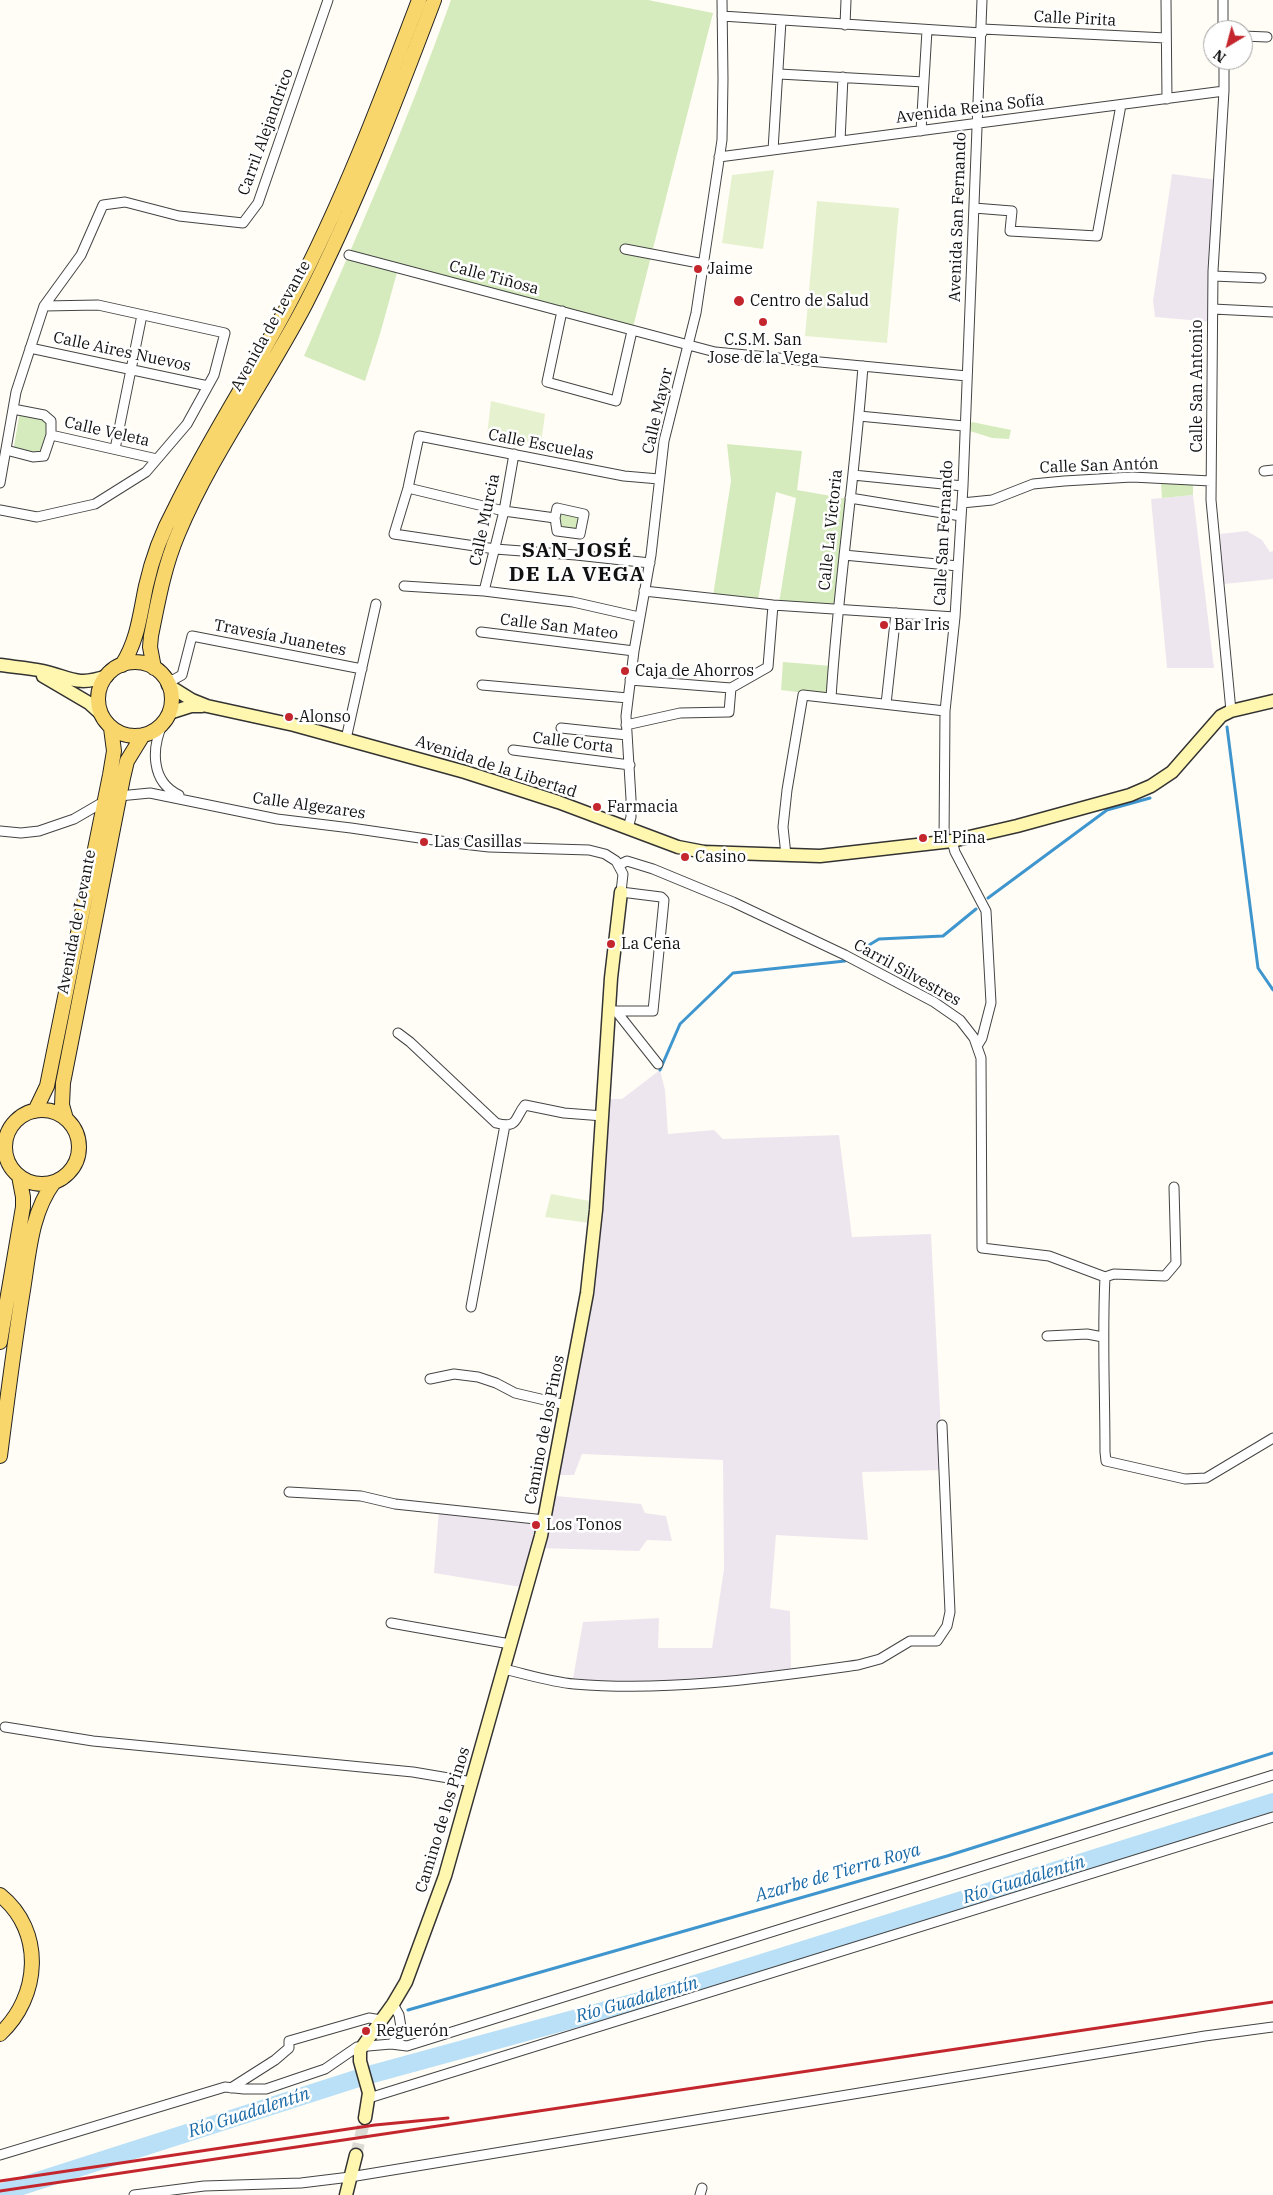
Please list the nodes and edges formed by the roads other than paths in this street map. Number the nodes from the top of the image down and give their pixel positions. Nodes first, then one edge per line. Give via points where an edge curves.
1 (328, 0) edge
2 (419, 0) edge
3 (434, 0) edge
4 (722, 0) edge
5 (846, 0) edge
6 (982, 0) edge
7 (1166, 0) edge
8 (1223, 0) edge
9 (722, 16) junction
10 (1223, 20) edge
11 (781, 21) junction
12 (845, 25) junction
13 (927, 30) junction
14 (982, 31) junction
15 (1253, 36) edge
16 (1267, 37) dead end
17 (1166, 38) junction
18 (1224, 70) edge
19 (779, 74) junction
20 (843, 77) junction
21 (924, 82) junction
22 (1224, 91) junction
23 (1167, 99) junction
24 (1121, 105) junction
25 (976, 124) junction
26 (921, 131) junction
27 (840, 141) junction
28 (774, 150) junction
29 (719, 157) junction
30 (974, 208) junction
31 (625, 249) dead end
32 (349, 255) dead end
33 (704, 264) junction
34 (1213, 276) junction
35 (1261, 278) dead end
36 (44, 306) junction
37 (1213, 309) junction
38 (562, 311) junction
39 (1273, 312) edge
40 (142, 315) junction
41 (632, 331) junction
42 (689, 345) junction
43 (30, 348) junction
44 (863, 366) junction
45 (132, 369) junction
46 (967, 376) junction
47 (208, 386) junction
48 (13, 409) junction
49 (859, 416) junction
50 (964, 426) junction
51 (51, 435) junction
52 (115, 449) junction
53 (6, 450) junction
54 (514, 454) junction
55 (157, 459) junction
56 (852, 475) junction
57 (659, 479) junction
58 (1211, 481) junction
59 (0, 483) edge
60 (963, 486) junction
61 (408, 488) junction
62 (850, 498) junction
63 (962, 504) junction
64 (0, 510) edge
65 (504, 511) junction
66 (961, 516) junction
67 (555, 518) dead end
68 (495, 549) junction
69 (844, 555) junction
70 (650, 563) junction
71 (958, 566) junction
72 (404, 586) dead end
73 (484, 591) junction
74 (644, 591) junction
75 (376, 604) dead end
76 (774, 605) junction
77 (838, 610) junction
78 (896, 613) junction
79 (639, 617) junction
80 (955, 617) junction
81 (481, 632) dead end
82 (634, 652) junction
83 (0, 665) edge
84 (122, 665) junction
85 (27, 669) junction
86 (362, 669) junction
87 (106, 676) junction
88 (162, 677) junction
89 (630, 680) junction
90 (482, 685) dead end
91 (731, 688) junction
92 (628, 698) junction
93 (831, 698) junction
94 (1273, 700) edge
95 (886, 704) junction
96 (207, 706) junction
97 (945, 711) junction
98 (1231, 711) junction
99 (100, 713) junction
100 (166, 718) junction
101 (111, 728) junction
102 (561, 728) dead end
103 (626, 730) junction
104 (143, 735) junction
105 (346, 739) junction
106 (513, 750) dead end
107 (630, 764) junction
108 (120, 796) junction
109 (189, 800) junction
110 (105, 801) junction
111 (628, 828) junction
112 (0, 831) edge
113 (948, 842) junction
114 (786, 856) junction
115 (619, 865) junction
116 (621, 892) junction
117 (613, 1010) junction
118 (398, 1033) dead end
119 (977, 1046) junction
120 (658, 1064) dead end
121 (35, 1111) junction
122 (603, 1116) junction
123 (66, 1119) junction
124 (504, 1125) junction
125 (19, 1176) junction
126 (54, 1182) junction
127 (1174, 1187) dead end
128 (1105, 1277) junction
129 (471, 1307) dead end
130 (1047, 1336) dead end
131 (1103, 1337) junction
132 (0, 1342) edge
133 (430, 1379) dead end
134 (566, 1405) junction
135 (942, 1425) dead end
136 (1273, 1438) edge
137 (0, 1456) edge
138 (289, 1492) dead end
139 (544, 1520) junction
140 (391, 1623) dead end
141 (510, 1644) junction
142 (503, 1669) junction
143 (5, 1727) dead end
144 (1273, 1775) edge
145 (472, 1782) junction
146 (1273, 1818) edge
147 (0, 1895) edge
148 (393, 2004) junction
149 (381, 2020) junction
150 (1273, 2027) edge
151 (0, 2034) edge
152 (391, 2044) junction
153 (361, 2047) junction
154 (231, 2088) junction
155 (369, 2094) junction
156 (365, 2118) tunnel mouth
157 (0, 2155) edge
158 (356, 2155) tunnel mouth
159 (350, 2177) junction
160 (134, 2195) edge
161 (346, 2195) edge

1 - 36 street, Carril Alejandrico via 258,203 243,223 179,216 125,202 103,205 81,255
2 - 84 main road, Avenida de Levante via 319,245 168,522 148,578 136,637
3 - 88 main road, Avenida de Levante via 379,142 332,250 178,534 166,565 151,636 150,647
4 - 9 street, Calle Mayor
5 - 12 street
6 - 14 street, Avenida San Fernando
7 - 17 street
8 - 10 street
9 - 11 street, Calle Pirita
9 - 29 street, Calle Mayor via 723,120
11 - 12 street, Calle Pirita
11 - 19 street
12 - 13 street, Calle Pirita
13 - 14 street, Calle Pirita
13 - 21 street
14 - 17 street, Calle Pirita
14 - 25 street, Avenida San Fernando
15 - 16 street
17 - 23 street
18 - 22 street, Calle San Antonio
19 - 20 street
19 - 28 street
20 - 21 street
20 - 27 street
21 - 26 street
22 - 23 street, Avenida Reina Sofía
22 - 34 street, Calle San Antonio
23 - 24 street, Avenida Reina Sofía
24 - 25 street, Avenida Reina Sofía
24 - 30 street via 1097,236 1010,231 1012,211
25 - 26 street, Avenida Reina Sofía
25 - 30 street, Avenida San Fernando
26 - 27 street, Avenida Reina Sofía
27 - 28 street, Avenida Reina Sofía
28 - 29 street, Avenida Reina Sofía
29 - 33 street, Calle Mayor
30 - 46 street, Avenida San Fernando
31 - 33 street
32 - 38 street, Calle Tiñosa
33 - 42 street, Calle Mayor
34 - 35 street
34 - 37 street, Calle San Antonio
36 - 40 street via 98,305
36 - 43 street
37 - 39 street
37 - 58 street, Calle San Antonio
38 - 41 street, Calle Tiñosa
38 - 41 street via 547,382 616,401
40 - 45 street
40 - 47 street via 225,333
41 - 42 street, Calle Tiñosa
42 - 44 street, Calle Tiñosa via 728,354
42 - 57 street, Calle Mayor via 666,431
43 - 45 street, Calle Aires Nuevos
43 - 48 street
44 - 46 street, Calle Tiñosa
44 - 49 street, Calle La Victoria
45 - 47 street, Calle Aires Nuevos
45 - 52 street
46 - 50 street, Calle San Fernando
47 - 55 street via 186,424
48 - 51 street, Calle Veleta via 44,415 51,420
48 - 53 street
49 - 50 street
49 - 56 street, Calle La Victoria
50 - 60 street, Calle San Fernando
51 - 52 street, Calle Veleta
51 - 53 street, Calle Veleta via 44,456 33,457
52 - 55 street, Calle Veleta
53 - 59 street
54 - 57 street, Calle Escuelas via 624,476
54 - 61 street, Calle Escuelas via 419,436
54 - 65 street, Calle Murcia
55 - 64 street via 146,472 95,504 37,517
56 - 60 street
56 - 62 street, Calle La Victoria
57 - 70 street, Calle Mayor
58 - 63 street, Calle San Antón via 1132,477 1064,481 1033,484 992,500
58 - 98 street, Calle San Antonio
60 - 63 street, Calle San Fernando
61 - 65 street
61 - 68 street via 394,534
62 - 66 street
62 - 69 street, Calle La Victoria
63 - 66 street, Calle San Fernando
65 - 67 street
65 - 68 street, Calle Murcia
66 - 71 street, Calle San Fernando
68 - 70 street
68 - 73 street, Calle Murcia
69 - 71 street
69 - 77 street, Calle La Victoria
70 - 74 street, Calle Mayor
71 - 80 street, Calle San Fernando
72 - 73 street
73 - 79 street via 573,602
74 - 76 street
74 - 79 street, Calle Mayor
75 - 86 street
76 - 77 street
76 - 91 street via 768,667
77 - 78 street
77 - 93 street, Calle La Victoria
78 - 80 street
78 - 95 street
79 - 82 street, Calle Mayor
80 - 97 street, Calle San Fernando
81 - 82 street, Calle San Mateo
82 - 89 street, Calle Mayor
83 - 85 main road
84 - 87 main road
84 - 88 main road via 138,663
85 - 87 main road via 77,681
85 - 99 main road via 89,703
86 - 88 street, Travesía Juanetes via 192,636 182,675 173,680
86 - 105 street
87 - 99 main road via 98,693
88 - 96 main road, Avenida de la Libertad via 192,700
88 - 100 main road via 171,699
89 - 91 street
89 - 92 street, Calle Mayor
90 - 92 street
91 - 103 street via 729,712 680,713
92 - 103 street, Calle Mayor
93 - 95 street
93 - 114 street via 803,695 783,827
94 - 98 main road, Avenida de la Libertad
95 - 97 street
96 - 100 main road, Avenida de la Libertad via 191,706
96 - 105 main road, Avenida de la Libertad
97 - 113 street, Calle San Fernando
98 - 113 main road, Avenida de la Libertad via 1214,721 1172,772 1151,786 1130,795
99 - 101 main road
100 - 104 main road
100 - 109 street via 155,749 157,772 170,790
101 - 104 main road via 123,734
101 - 110 main road, Avenida de Levante via 113,760
102 - 103 street
103 - 107 street, Calle Mayor
104 - 108 main road, Avenida de Levante via 127,761
105 - 111 main road, Avenida de la Libertad via 511,787
106 - 107 street, Calle Corta
107 - 111 street, Calle Mayor via 632,812
108 - 109 street, Calle Algezares via 150,792
108 - 110 street, Calle Algezares
108 - 123 main road, Avenida de Levante via 63,1083 62,1105
109 - 115 street, Calle Algezares via 282,820 472,845 589,850 605,854
110 - 112 street, Calle Algezares via 74,819 39,831
110 - 121 main road, Avenida de Levante via 47,1086
111 - 114 main road, Avenida de la Libertad via 694,851
113 - 114 main road, Avenida de la Libertad via 831,855
113 - 119 street via 986,911 991,1003
115 - 116 street, Camino de los Pinos via 623,874
115 - 119 street, Carril Silvestres via 627,861 674,877 845,955 934,1002 960,1020
116 - 117 main road, Camino de los Pinos
116 - 117 street via 664,900 653,1011
117 - 120 street
117 - 122 main road, Camino de los Pinos
118 - 124 street via 483,1112 496,1123
119 - 128 street, Carril Silvestres via 981,1058 982,1248 1049,1256
121 - 123 main road via 54,1113
121 - 125 main road via 16,1121 6,1138 7,1159
122 - 124 street via 525,1105 514,1124
122 - 134 main road, Camino de los Pinos via 587,1293
123 - 126 main road via 77,1135 78,1154 70,1172
124 - 129 street
125 - 126 main road via 39,1184
125 - 132 main road via 23,1207
126 - 137 main road via 35,1220 16,1330
127 - 128 street via 1176,1263 1165,1276 1114,1274
128 - 131 street
130 - 131 street via 1087,1334
131 - 136 street via 1106,1461 1185,1479 1206,1478
133 - 134 street via 454,1374 478,1377 515,1393
134 - 139 main road, Camino de los Pinos
135 - 142 street via 950,1612 947,1626 936,1641 910,1641 880,1659 858,1665 722,1682 647,1686 572,1684
138 - 139 street via 361,1496 395,1504
139 - 141 main road, Camino de los Pinos
140 - 141 street
141 - 142 main road, Camino de los Pinos
142 - 145 main road, Camino de los Pinos
143 - 145 street via 93,1741 413,1772
144 - 152 street via 407,2046
145 - 148 main road, Camino de los Pinos via 445,1876 406,1982
146 - 155 street
147 - 151 main road via 13,1908 27,1934 32,1959 31,1984 19,2012
148 - 149 main road, Camino de los Pinos
148 - 152 street via 401,2027
149 - 153 main road, Camino de los Pinos
149 - 154 street via 369,2018 288,2041 289,2048 275,2060
150 - 159 street
152 - 153 street
153 - 154 street via 325,2069 266,2089
153 - 155 main road via 360,2061
154 - 157 street via 225,2087
155 - 156 main road
158 - 159 main road
159 - 160 street via 301,2183 204,2186
159 - 161 main road

